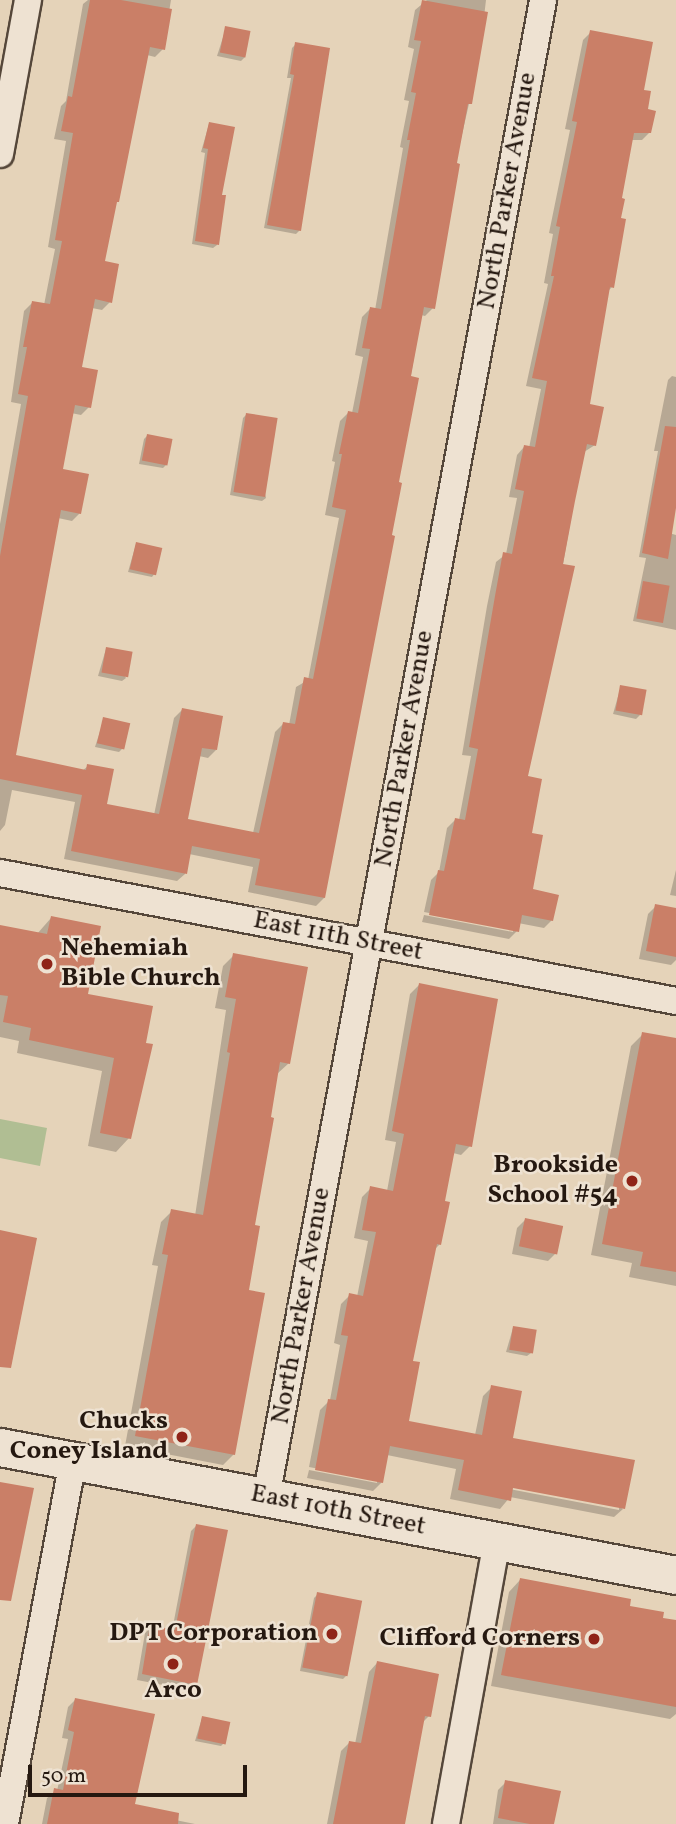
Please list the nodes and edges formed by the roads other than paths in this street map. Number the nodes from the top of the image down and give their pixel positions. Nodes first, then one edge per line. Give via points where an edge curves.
1 (28, 0) edge
2 (543, 0) edge
3 (0, 154) edge
4 (0, 873) edge
5 (369, 943) junction
6 (676, 1001) edge
7 (0, 1447) edge
8 (73, 1462) junction
9 (266, 1498) junction
10 (497, 1541) junction
11 (676, 1575) edge
12 (5, 1824) edge
13 (446, 1824) edge

1 - 3 street
2 - 5 street, North Parker Avenue
4 - 5 street, East 11th Street
5 - 6 street, East 11th Street
5 - 9 street, North Parker Avenue
7 - 8 main road, East 10th Street
8 - 9 main road, East 10th Street
8 - 12 street
9 - 10 main road, East 10th Street
10 - 11 main road, East 10th Street
10 - 13 street

